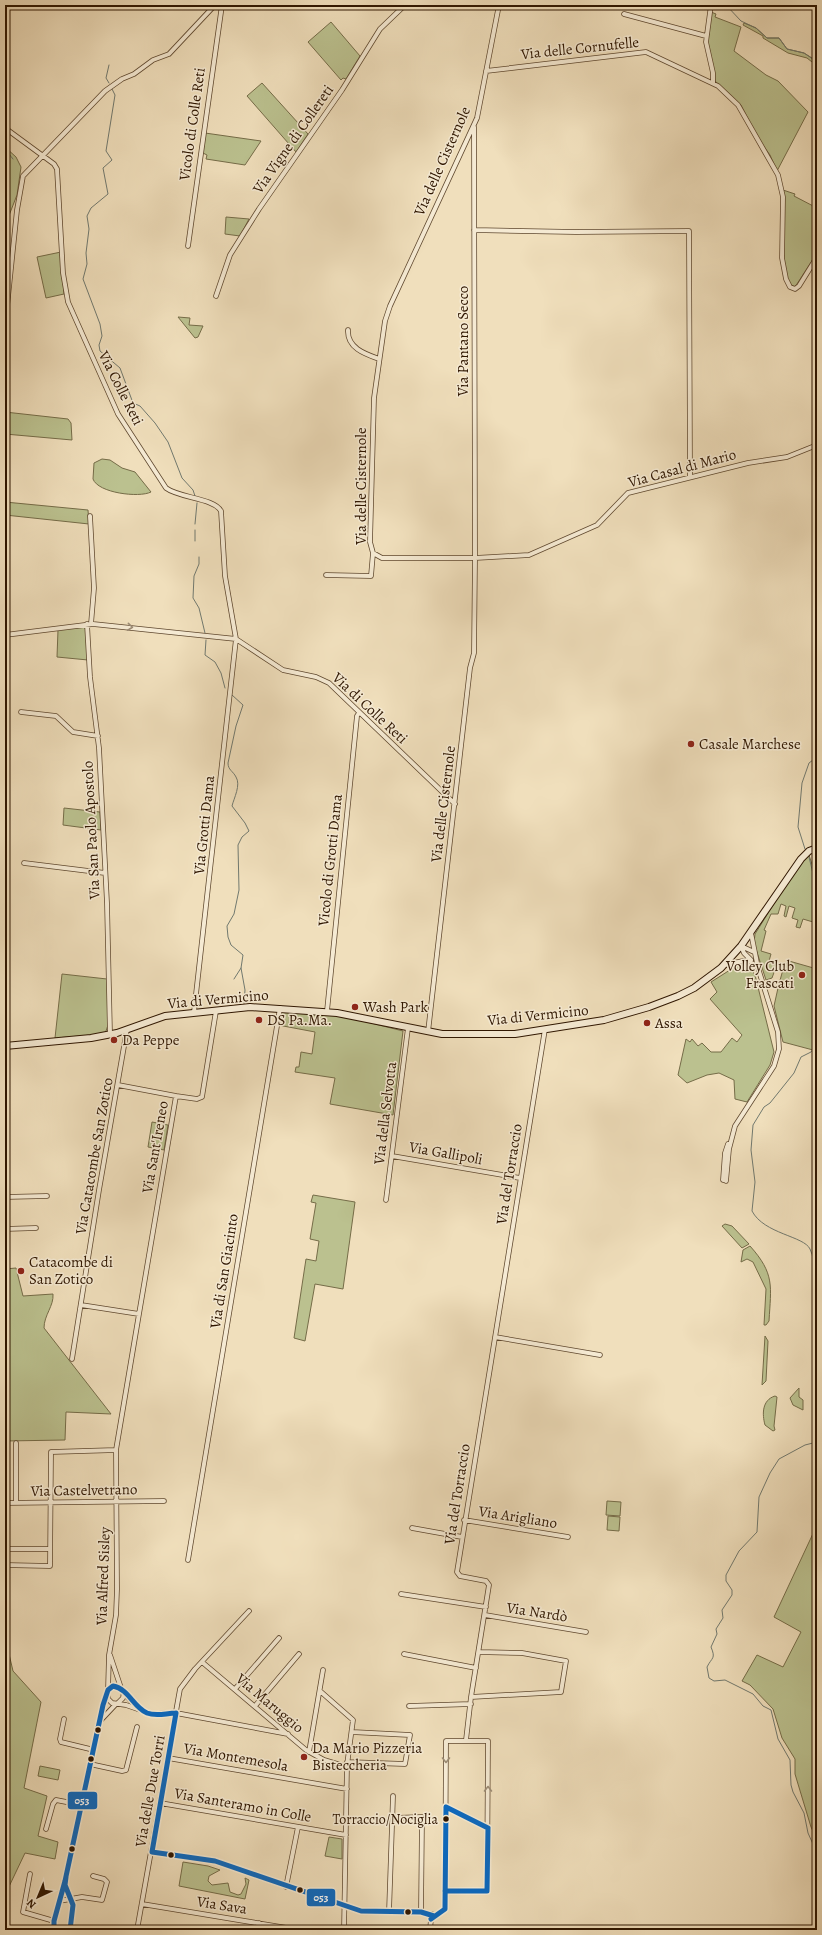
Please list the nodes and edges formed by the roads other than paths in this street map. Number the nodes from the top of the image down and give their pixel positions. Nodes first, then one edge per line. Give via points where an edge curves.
1 (215, 5) edge
2 (222, 5) edge
3 (405, 5) edge
4 (499, 5) edge
5 (712, 5) edge
6 (624, 14) dead end
7 (706, 36) junction
8 (486, 71) junction
9 (713, 83) junction
10 (474, 125) junction
11 (5, 128) edge
12 (43, 156) junction
13 (474, 230) junction
14 (188, 246) dead end
15 (817, 257) edge
16 (216, 296) dead end
17 (5, 326) edge
18 (348, 330) dead end
19 (379, 359) junction
20 (817, 445) edge
21 (690, 476) junction
22 (90, 516) dead end
23 (373, 552) junction
24 (475, 558) junction
25 (326, 575) dead end
26 (89, 624) junction
27 (5, 635) edge
28 (236, 639) junction
29 (21, 712) dead end
30 (360, 713) junction
31 (98, 736) junction
32 (455, 804) junction
33 (817, 848) edge
34 (24, 863) dead end
35 (105, 873) junction
36 (750, 932) junction
37 (741, 946) junction
38 (754, 952) junction
39 (753, 963) junction
40 (724, 966) junction
41 (758, 968) junction
42 (280, 1008) junction
43 (216, 1011) junction
44 (326, 1011) junction
45 (194, 1012) junction
46 (408, 1028) junction
47 (127, 1029) junction
48 (545, 1029) junction
49 (428, 1032) junction
50 (110, 1034) junction
51 (5, 1046) edge
52 (118, 1085) junction
53 (176, 1096) junction
54 (392, 1156) junction
55 (520, 1178) junction
56 (725, 1181) dead end
57 (47, 1196) dead end
58 (5, 1197) edge
59 (386, 1200) dead end
60 (36, 1228) dead end
61 (5, 1229) edge
62 (81, 1305) junction
63 (139, 1314) junction
64 (494, 1337) junction
65 (600, 1355) dead end
66 (72, 1359) dead end
67 (119, 1424) joint
68 (16, 1443) dead end
69 (116, 1450) junction
70 (117, 1501) junction
71 (164, 1501) dead end
72 (5, 1503) edge
73 (16, 1503) junction
74 (50, 1503) junction
75 (464, 1520) junction
76 (412, 1528) dead end
77 (462, 1537) junction
78 (568, 1537) dead end
79 (5, 1549) edge
80 (50, 1549) junction
81 (188, 1560) dead end
82 (5, 1565) edge
83 (400, 1594) dead end
84 (486, 1607) junction
85 (250, 1611) dead end
86 (485, 1615) junction
87 (586, 1632) dead end
88 (279, 1638) dead end
89 (109, 1651) junction
90 (479, 1652) junction
91 (299, 1654) dead end
92 (404, 1654) dead end
93 (202, 1662) junction
94 (476, 1668) junction
95 (323, 1670) dead end
96 (234, 1689) junction
97 (122, 1690) junction
98 (320, 1691) junction
99 (107, 1692) junction
100 (471, 1697) junction
101 (117, 1703) junction
102 (471, 1704) junction
103 (255, 1706) junction
104 (409, 1706) dead end
105 (143, 1711) junction
106 (176, 1713) junction
107 (64, 1719) dead end
108 (100, 1721) junction
109 (137, 1726) dead end
110 (352, 1732) junction
111 (288, 1734) junction
112 (466, 1740) junction
113 (94, 1750) junction
114 (309, 1752) junction
115 (168, 1758) junction
116 (90, 1764) junction
117 (347, 1764) junction
118 (347, 1789) junction
119 (392, 1796) dead end
120 (160, 1803) junction
121 (82, 1806) junction
122 (446, 1807) junction
123 (392, 1818) junction
124 (298, 1827) junction
125 (488, 1828) junction
126 (46, 1829) dead end
127 (346, 1835) junction
128 (152, 1852) junction
129 (30, 1874) dead end
130 (93, 1876) dead end
131 (65, 1881) junction
132 (286, 1886) junction
133 (445, 1891) junction
134 (72, 1899) junction
135 (59, 1901) junction
136 (142, 1904) junction
137 (344, 1906) junction
138 (389, 1912) junction
139 (421, 1912) junction
140 (432, 1917) junction
141 (54, 1921) junction
142 (259, 1923) junction
143 (54, 1930) edge
144 (70, 1930) edge
145 (137, 1930) edge
146 (258, 1930) edge
147 (299, 1930) edge
148 (344, 1930) edge
149 (430, 1930) edge

1 - 12 street via 169,54 153,60 105,91
2 - 14 street, Vicolo di Colle Reti
3 - 16 street, Via Vigne di Collereti via 380,30 342,90 275,184 230,255
4 - 8 street, Via delle Cisternole
5 - 7 street
6 - 7 street
7 - 9 street
8 - 9 street, Via delle Cornufelle via 646,52
8 - 10 street, Via delle Cisternole
9 - 15 street, Via delle Cornufelle via 738,105 775,169 782,197 781,255 785,275 792,288 797,288 804,280
10 - 13 street, Via Pantano Secco
10 - 19 street, Via delle Cisternole via 390,306
11 - 12 street, Via Colle Reti
12 - 17 street via 25,173 20,183
12 - 28 street, Via Colle Reti via 55,165 58,172 63,273 67,300 118,414 166,488 174,493 215,505 220,510 225,576
13 - 21 street via 689,231
13 - 24 street, Via Pantano Secco
18 - 19 street via 349,342 361,352
19 - 23 street, Via delle Cisternole via 374,398 370,542
20 - 21 street, Via Casal di Mario via 787,457
21 - 24 street, Via Casal di Mario via 628,493 597,525 529,555
22 - 26 street, Via San Paolo Apostolo via 94,588
23 - 24 street, Via delle Cisternole via 382,558
23 - 25 street via 371,576
24 - 32 street, Via delle Cisternole via 474,653 470,668
26 - 27 street
26 -> 28 street
26 - 31 street, Via San Paolo Apostolo via 90,677
28 - 30 street, Via di Colle Reti via 283,670 324,680
28 - 45 street, Via Grotti Dama
29 - 31 street via 56,716 73,732
30 - 32 street, Via di Colle Reti
30 - 44 street, Vicolo di Grotti Dama via 357,716 352,757
31 - 35 street, Via San Paolo Apostolo
32 - 49 street, Via delle Cisternole
33 - 36 main road, Via di Vermicino via 809,851 801,859
34 - 35 street
35 - 50 street, Via San Paolo Apostolo
36 - 37 main road, Via di Vermicino
36 - 38 street
37 - 38 street
37 - 39 street
37 - 40 main road, Via di Vermicino
38 - 41 street
39 - 40 street via 749,960
39 - 41 street
40 - 48 main road, Via di Vermicino via 692,989 653,1006 599,1021
41 - 56 street via 778,1032 779,1054 773,1068 737,1123 726,1151
42 - 43 main road, Via di Vermicino via 254,1007
42 - 44 main road, Via di Vermicino
42 - 81 street, Via di San Giacinto
43 - 45 main road, Via di Vermicino
43 - 53 street, Via Sant'Ireneo via 202,1097 198,1099
44 - 46 main road, Via di Vermicino
45 - 47 main road, Via di Vermicino via 161,1017
46 - 49 main road, Via di Vermicino
46 - 54 street, Via della Selvotta
47 - 50 main road, Via di Vermicino
47 - 52 street, Via Catacombe San Zotico
48 - 49 main road, Via di Vermicino via 506,1034
48 - 55 street, Via del Torraccio
50 - 51 main road, Via di Vermicino via 80,1040
52 - 53 street
52 - 62 street, Via Catacombe San Zotico
53 - 63 street, Via Sant'Ireneo
54 - 55 street, Via Gallipoli
54 - 59 street, Via della Selvotta
55 - 64 street, Via del Torraccio
57 - 58 street
60 - 61 street
62 - 63 street
62 - 66 street, Via Catacombe San Zotico
63 - 67 street, Via Sant'Ireneo
64 - 65 street
64 - 75 street, Via del Torraccio
67 - 69 street, Via Alfred Sisley
68 - 73 street
69 - 70 street, Via Alfred Sisley
69 - 74 street via 51,1452
70 - 71 street, Via Castelvetrano
70 - 74 street, Via Castelvetrano
70 - 89 street, Via Alfred Sisley via 116,1615
72 - 73 street, Via Castelvetrano
73 - 74 street, Via Castelvetrano
74 - 80 street
75 - 77 street, Via del Torraccio
75 - 78 street, Via Arigliano
76 - 77 street
77 - 84 street, Via del Torraccio via 457,1574 488,1582
79 - 80 street
80 - 82 street via 50,1566
83 - 84 street
84 - 86 street, Via del Torraccio
85 - 93 street, Via delle Due Torri
86 - 87 street, Via Nardò
86 - 90 street, Via del Torraccio
88 - 96 street
89 - 97 street
89 - 99 street, Via Alfred Sisley
90 - 94 street, Via del Torraccio
90 - 100 street via 522,1653 566,1661 561,1692
91 - 103 street
92 - 94 street
93 - 96 street, Via Maruggio
93 - 106 street, Via delle Due Torri via 181,1686
94 - 100 street, Via del Torraccio
95 - 98 street
96 - 103 street, Via Maruggio
97 - 99 street via 115,1686
97 - 101 street via 123,1698
97 - 105 street
98 - 110 street via 353,1720
98 - 114 street
99 - 101 street via 109,1700
99 - 108 street, Via Alfred Sisley
100 - 102 street, Via del Torraccio
101 - 105 street
101 - 108 street
102 - 104 street
102 - 112 street, Via del Torraccio
103 - 111 street, Via Maruggio
105 - 106 street via 154,1715
106 - 111 street
106 - 115 street, Via delle Due Torri
107 - 113 street via 61,1742
108 - 113 street, Via Alfred Sisley
109 - 116 street via 126,1770
110 - 117 street
110 - 117 street, Via Maruggio via 410,1735 405,1764
111 - 114 street, Via Maruggio
112 -> 122 street via 446,1741
125 -> 112 street via 488,1740
113 - 116 street, Via Alfred Sisley
114 - 117 street, Via Maruggio via 328,1762
115 - 118 street, Via Montemesola
115 - 120 street, Via delle Due Torri
116 - 121 street, Via Alfred Sisley
117 - 118 street
118 - 127 street
119 - 123 street
120 - 124 street, Via Santeramo in Colle
120 - 128 street, Via delle Due Torri
121 - 126 street via 56,1800
121 - 131 street, Via Alfred Sisley
122 - 125 street
122 - 133 street
123 - 138 street
123 - 139 street via 422,1817
124 - 127 street, Via Santeramo in Colle
124 - 132 street
125 - 133 street via 487,1891
127 - 137 street
128 - 132 street via 214,1861
128 - 136 street, Via delle Due Torri
129 - 141 street via 23,1912
130 - 134 street via 103,1878 107,1882 103,1899
131 - 134 street
131 - 135 street, Via Alfred Sisley
132 - 137 street
133 - 140 street via 445,1909
134 - 135 street
134 - 144 street
135 - 141 street, Via Alfred Sisley
136 - 142 street, Via Sava
136 - 145 street, Via delle Due Torri
137 - 138 street via 361,1911
137 - 148 street
138 - 139 street
139 - 140 street
140 - 149 street
141 - 143 street, Via Alfred Sisley
142 - 146 street
142 - 147 street, Via Sava

